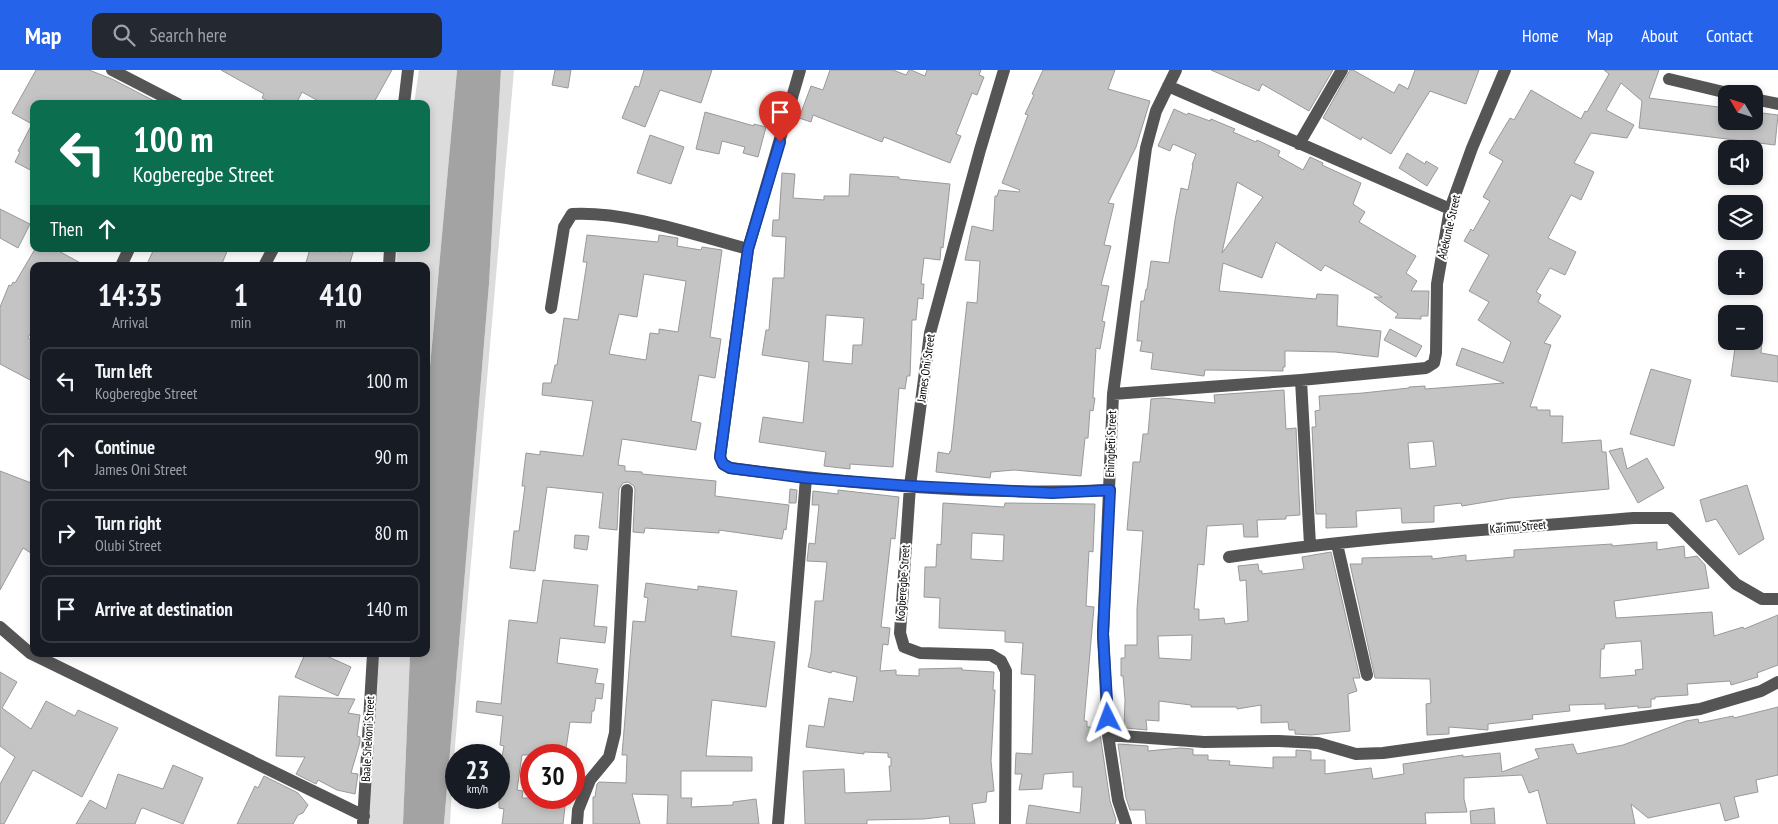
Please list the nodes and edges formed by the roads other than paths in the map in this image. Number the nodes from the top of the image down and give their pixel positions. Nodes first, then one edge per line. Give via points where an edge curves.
1 (112, 70) edge
2 (408, 70) edge
3 (800, 70) edge
4 (1004, 70) edge
5 (1176, 70) edge
6 (1342, 70) edge
7 (1505, 70) edge
8 (1670, 79) dead end
9 (1168, 86) junction
10 (1718, 91) edge
11 (170, 100) edge
12 (404, 100) edge
13 (1763, 101) edge
14 (1778, 104) edge
15 (1299, 144) junction
16 (1450, 209) junction
17 (748, 249) junction
18 (550, 308) dead end
19 (1301, 380) junction
20 (1113, 394) junction
21 (806, 478) junction
22 (910, 486) junction
23 (627, 490) dead end
24 (1110, 490) junction
25 (1337, 544) junction
26 (1310, 545) junction
27 (1229, 557) dead end
28 (1778, 599) edge
29 (0, 627) edge
30 (30, 654) edge
31 (36, 657) edge
32 (373, 657) edge
33 (1367, 676) dead end
34 (1778, 682) edge
35 (1108, 735) junction
36 (363, 820) edge
37 (578, 824) edge
38 (778, 824) edge
39 (1005, 824) edge
40 (1126, 824) edge

1 - 11 street
2 - 12 street
3 - 17 street
4 - 22 street, James Oni Street via 930,333
5 - 9 street, Ehingbeti Street
6 - 15 street
7 - 16 street, Adekunle Street
8 - 10 street
9 - 15 street
9 - 20 street, Ehingbeti Street via 1156,111 1146,148
13 - 14 street
15 - 16 street
16 - 19 street, Adekunle Street via 1437,284 1434,363 1426,368
17 - 18 street via 633,220 572,214 564,227
17 - 21 street via 720,457 730,468
19 - 20 street
19 - 26 street
20 - 24 street, Ehingbeti Street
21 - 22 street
21 - 38 street
22 - 24 street via 1052,493
22 - 39 street, Kogberegbe Street via 900,633 904,647 920,653 991,655 1001,661 1006,671
23 - 37 street via 615,733 609,757 590,780 578,810
24 - 35 street, Ehingbeti Street via 1103,634
25 - 26 street, Karimu Street
25 - 28 street, Karimu Street via 1624,518 1670,518 1736,584 1762,599
25 - 33 street
26 - 27 street, Karimu Street
29 - 30 street
31 - 36 street
32 - 36 street, Baale Shekoni Street
34 - 35 street via 1760,691 1700,709 1383,754 1356,754 1318,743 1204,742
35 - 40 street, Ehingbeti Street via 1118,800

